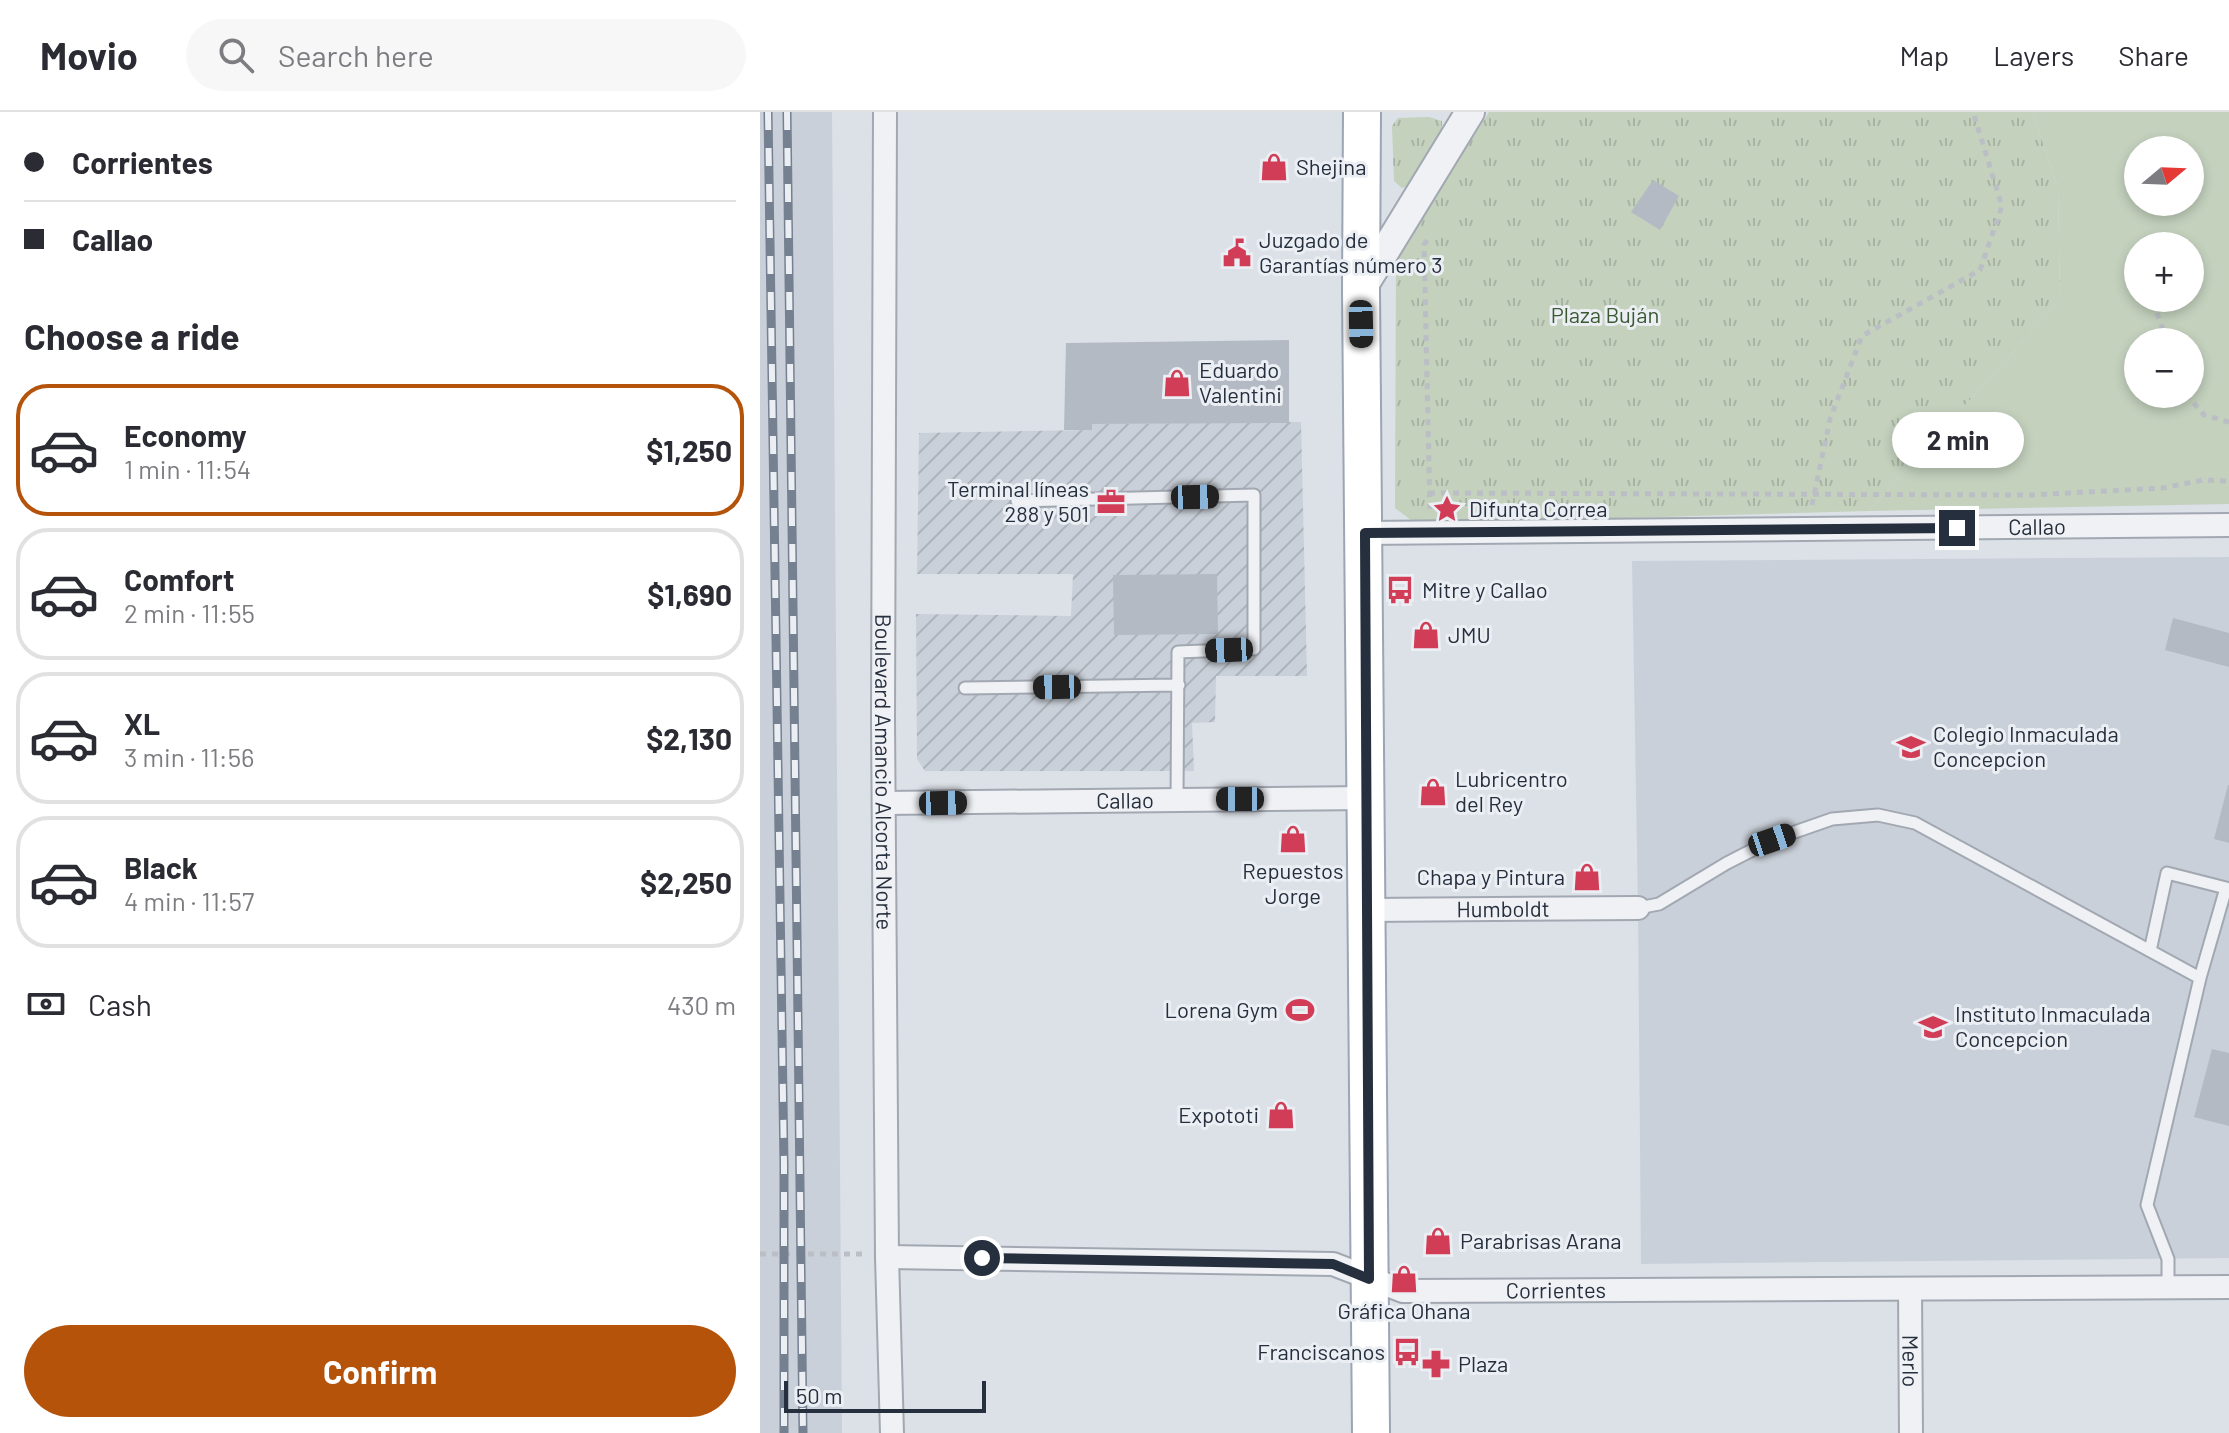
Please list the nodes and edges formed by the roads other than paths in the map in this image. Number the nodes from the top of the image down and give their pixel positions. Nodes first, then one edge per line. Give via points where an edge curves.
1 (885, 112) edge
2 (1362, 112) edge
3 (1470, 112) edge
4 (1361, 290) junction
5 (1017, 501) dead end
6 (2229, 525) edge
7 (1365, 533) junction
8 (1179, 685) junction
9 (965, 688) dead end
10 (1366, 798) junction
11 (1177, 799) junction
12 (885, 803) junction
13 (1638, 908) joint
14 (1367, 910) junction
15 (2150, 951) junction
16 (2200, 978) junction
17 (887, 1257) junction
18 (1369, 1279) junction
19 (2229, 1287) edge
20 (2168, 1288) junction
21 (1910, 1289) junction
22 (892, 1433) edge
23 (1371, 1433) edge
24 (1911, 1433) edge

1 - 12 street, Boulevard Amancio Alcorta Norte
2 - 4 main road
3 - 4 street
4 - 7 main road
5 - 8 lane via 1254,495 1254,649 1178,652
6 - 7 street, Callao
7 - 10 main road
8 - 9 lane
8 - 11 lane
10 - 11 street, Callao
10 - 14 main road
11 - 12 street, Callao
12 - 17 street, Boulevard Amancio Alcorta Norte
13 - 14 street, Humboldt
13 - 15 lane via 1659,904 1772,840 1832,819 1878,815 1915,823
14 - 18 main road
15 - 16 lane
15 - 16 lane via 2167,873 2226,888
16 - 20 lane via 2147,1205 2168,1259
17 - 18 street, Corrientes via 1333,1264
17 - 22 street, Boulevard Amancio Alcorta Norte
18 - 21 street, Corrientes via 1403,1291
18 - 23 main road
19 - 20 street, Corrientes
20 - 21 street, Corrientes
21 - 24 street, Merlo

